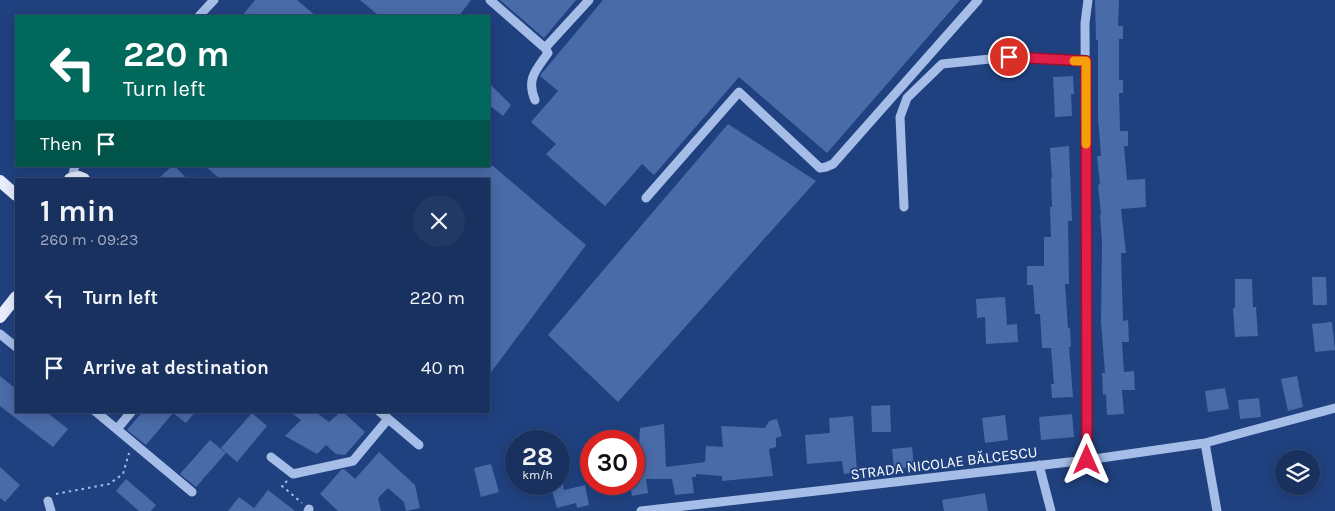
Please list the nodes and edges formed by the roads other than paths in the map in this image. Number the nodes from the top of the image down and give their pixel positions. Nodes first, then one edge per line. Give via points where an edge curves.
1 (214, 0) edge
2 (490, 0) edge
3 (589, 0) edge
4 (978, 0) edge
5 (1088, 0) edge
6 (200, 15) edge
7 (545, 48) junction
8 (1086, 61) junction
9 (535, 100) dead end
10 (0, 181) edge
11 (15, 194) edge
12 (646, 198) dead end
13 (904, 207) dead end
14 (15, 298) edge
15 (0, 317) edge
16 (0, 334) edge
17 (15, 346) edge
18 (1335, 408) edge
19 (97, 413) edge
20 (130, 413) edge
21 (381, 413) edge
22 (388, 419) junction
23 (116, 429) junction
24 (1205, 443) junction
25 (419, 445) dead end
26 (271, 457) dead end
27 (1087, 460) junction
28 (1039, 466) junction
29 (192, 492) dead end
30 (48, 501) road end
31 (51, 511) edge
32 (641, 511) edge
33 (1051, 511) edge
34 (1216, 511) edge

1 - 6 street
2 - 7 street
3 - 7 street
4 - 12 street via 833,164 820,168 739,92
5 - 8 street
7 - 9 street via 548,53 533,76 530,89
8 - 13 street via 1009,57 942,64 907,98 900,117
8 - 27 street
10 - 11 main road
14 - 15 main road
16 - 17 street
18 - 24 street, STRADA NICOLAE BĂLCESCU
19 - 23 street
20 - 23 street
21 - 22 street
22 - 25 street
22 - 26 street via 353,461 293,474
23 - 29 street
24 - 27 street, STRADA NICOLAE BĂLCESCU
24 - 34 street
27 - 28 street, STRADA NICOLAE BĂLCESCU
28 - 32 street, STRADA NICOLAE BĂLCESCU
28 - 33 street
30 - 31 street

